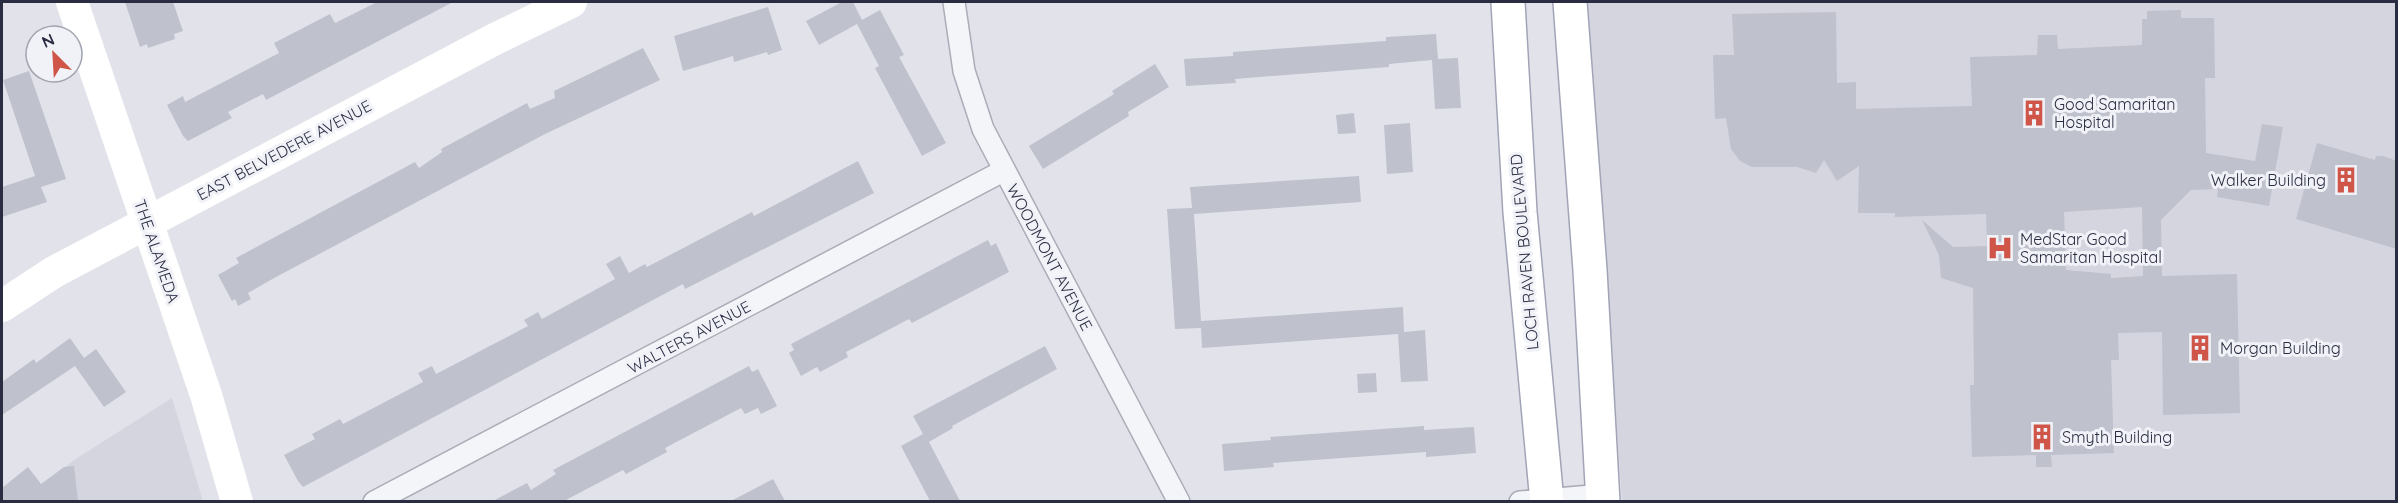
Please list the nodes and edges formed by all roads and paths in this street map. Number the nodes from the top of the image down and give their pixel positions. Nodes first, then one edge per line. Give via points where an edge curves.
1 (72, 2) edge
2 (571, 2) edge
3 (954, 2) edge
4 (1508, 2) edge
5 (1570, 2) edge
6 (1003, 171) junction
7 (148, 223) junction
8 (2, 306) edge
9 (1603, 498) edge
10 (384, 499) edge
11 (237, 501) edge
12 (1179, 501) edge
13 (1538, 501) edge

1 - 7 main road, THE ALAMEDA
2 - 7 main road, EAST BELVEDERE AVENUE
3 - 6 street, WOODMONT AVENUE via 959,47 972,98
4 - 13 main road, LOCH RAVEN BOULEVARD
5 - 9 main road
6 - 10 street, WALTERS AVENUE
6 - 12 street, WOODMONT AVENUE
7 - 8 main road, EAST BELVEDERE AVENUE via 54,272
7 - 11 main road, THE ALAMEDA
9 - 13 street

